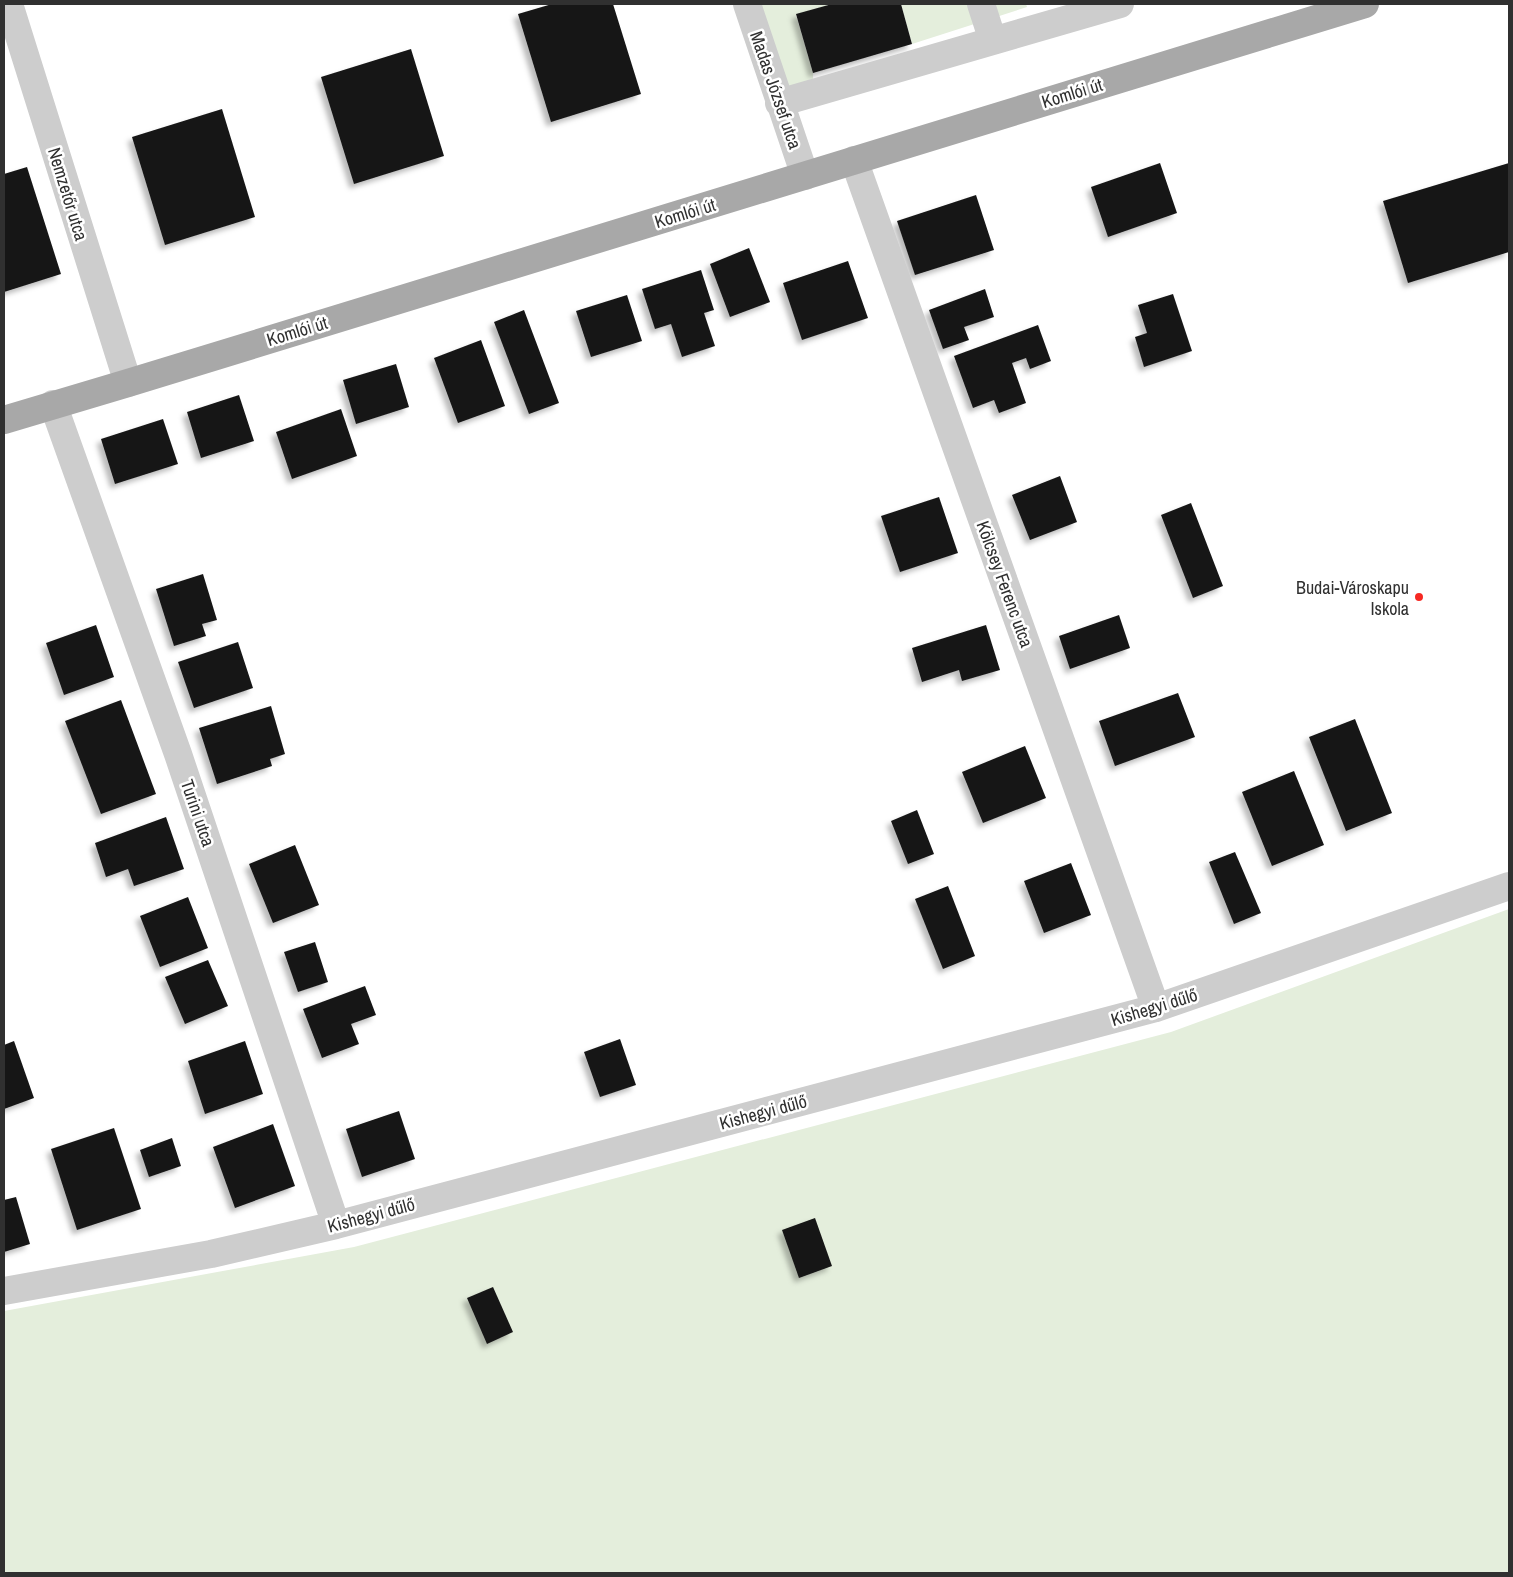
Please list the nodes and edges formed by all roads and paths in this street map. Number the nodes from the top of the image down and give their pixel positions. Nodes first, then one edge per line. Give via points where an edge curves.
1 (9, 4) edge
2 (747, 4) edge
3 (981, 4) edge
4 (1120, 4) edge
5 (1365, 4) edge
6 (993, 41) junction
7 (779, 103) junction
8 (854, 160) junction
9 (805, 176) junction
10 (128, 383) junction
11 (53, 404) junction
12 (4, 420) edge
13 (1509, 886) edge
14 (1156, 1008) junction
15 (336, 1224) junction
16 (4, 1291) edge

1 - 10 street, Nemzetőr utca
2 - 7 street, Madas József utca
3 - 6 street
4 - 6 street
5 - 8 main road, Komlói út
6 - 7 street
7 - 9 street, Madas József utca
8 - 9 main road, Komlói út
8 - 14 street, Kölcsey Ferenc utca
9 - 10 main road, Komlói út
10 - 11 main road, Komlói út
11 - 12 main road, Komlói út
11 - 15 street, Turini utca via 178,754
13 - 14 street, Kishegyi dűlő
14 - 15 street, Kishegyi dűlő
15 - 16 street, Kishegyi dűlő via 211,1254

